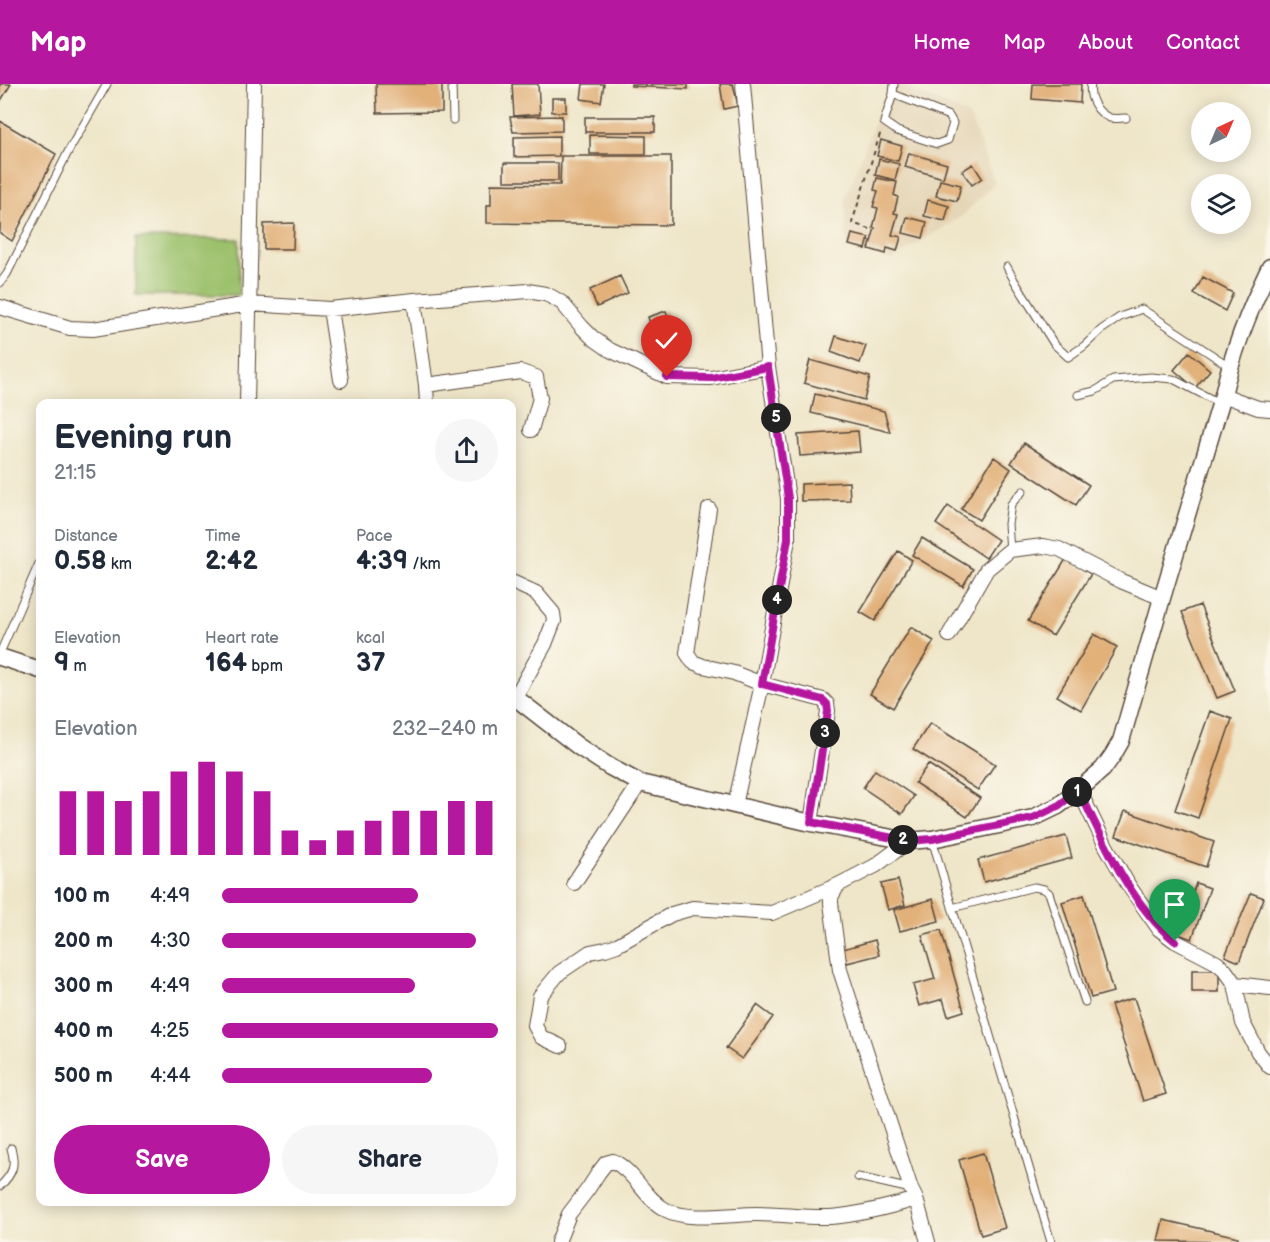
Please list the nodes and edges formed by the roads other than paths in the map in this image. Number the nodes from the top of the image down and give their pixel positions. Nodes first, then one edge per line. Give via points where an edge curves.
1 (106, 84) edge
2 (254, 84) edge
3 (452, 84) edge
4 (743, 84) edge
5 (894, 84) edge
6 (1091, 84) edge
7 (894, 94) junction
8 (1126, 118) dead end
9 (453, 120) dead end
10 (1007, 267) dead end
11 (1270, 267) edge
12 (0, 283) edge
13 (414, 300) junction
14 (249, 304) junction
15 (0, 307) edge
16 (330, 309) junction
17 (1229, 366) junction
18 (768, 367) junction
19 (341, 380) dead end
20 (426, 385) junction
21 (1078, 395) dead end
22 (247, 399) edge
23 (427, 399) edge
24 (1222, 399) junction
25 (1270, 409) edge
26 (531, 430) dead end
27 (1023, 491) dead end
28 (709, 509) dead end
29 (1010, 550) junction
30 (36, 570) edge
31 (516, 584) edge
32 (1162, 598) junction
33 (950, 635) dead end
34 (0, 655) edge
35 (36, 668) edge
36 (762, 684) junction
37 (516, 692) edge
38 (516, 699) edge
39 (640, 783) junction
40 (1079, 790) junction
41 (735, 805) junction
42 (811, 822) junction
43 (932, 839) junction
44 (909, 841) junction
45 (574, 883) dead end
46 (838, 885) junction
47 (952, 908) junction
48 (1236, 984) junction
49 (1270, 988) edge
50 (1085, 1002) dead end
51 (560, 1046) dead end
52 (1270, 1067) edge
53 (11, 1148) dead end
54 (858, 1177) dead end
55 (0, 1186) edge
56 (913, 1194) junction
57 (558, 1242) edge
58 (928, 1242) edge
59 (1051, 1242) edge

1 - 12 lane
2 - 14 street
3 - 9 lane
4 - 18 street
5 - 7 lane
6 - 8 lane via 1093,102 1100,112 1112,119
7 - 7 lane via 949,116 953,123 948,140 937,144 884,122
10 - 17 lane via 1054,344 1068,357 1120,317 1142,309
11 - 17 street
13 - 16 street
13 - 18 street via 538,292 562,303 593,338 610,350 667,377 711,378
13 - 20 street
14 - 15 street via 93,329 70,328
14 - 16 street
14 - 22 street
16 - 19 street
17 - 24 street
18 - 36 street via 788,498 788,539
20 - 23 street
20 - 26 street via 521,372 536,376 540,398
21 - 24 lane via 1095,391 1113,380 1151,377 1173,379
24 - 25 street
24 - 32 street
27 - 29 lane via 1011,504
28 - 36 street via 687,653 693,662
29 - 32 street via 1043,546 1059,549
29 - 33 street via 987,569
30 - 34 lane
31 - 37 street via 536,593 553,613 554,621
32 - 40 street via 1121,741 1103,769
34 - 35 street
36 - 41 street
36 - 42 street via 827,704
38 - 39 street via 579,747
39 - 41 street
39 - 45 street
40 - 43 street via 1033,818
40 - 48 street via 1129,886 1159,928 1216,963
41 - 42 street
42 - 44 street
43 - 44 street
43 - 47 lane
44 - 46 street via 875,866
46 - 51 street via 772,913 683,910 617,945 590,952 558,973 540,996 535,1026 541,1037
46 - 56 street via 831,903 840,970
47 - 50 lane via 1034,887 1044,889 1049,893
47 - 59 lane
48 - 49 street
48 - 52 street via 1244,1023
53 - 55 lane via 13,1169
54 - 56 lane
56 - 57 street via 885,1208 831,1217 685,1216 665,1209 622,1165 613,1161 606,1163 569,1214
56 - 58 street

